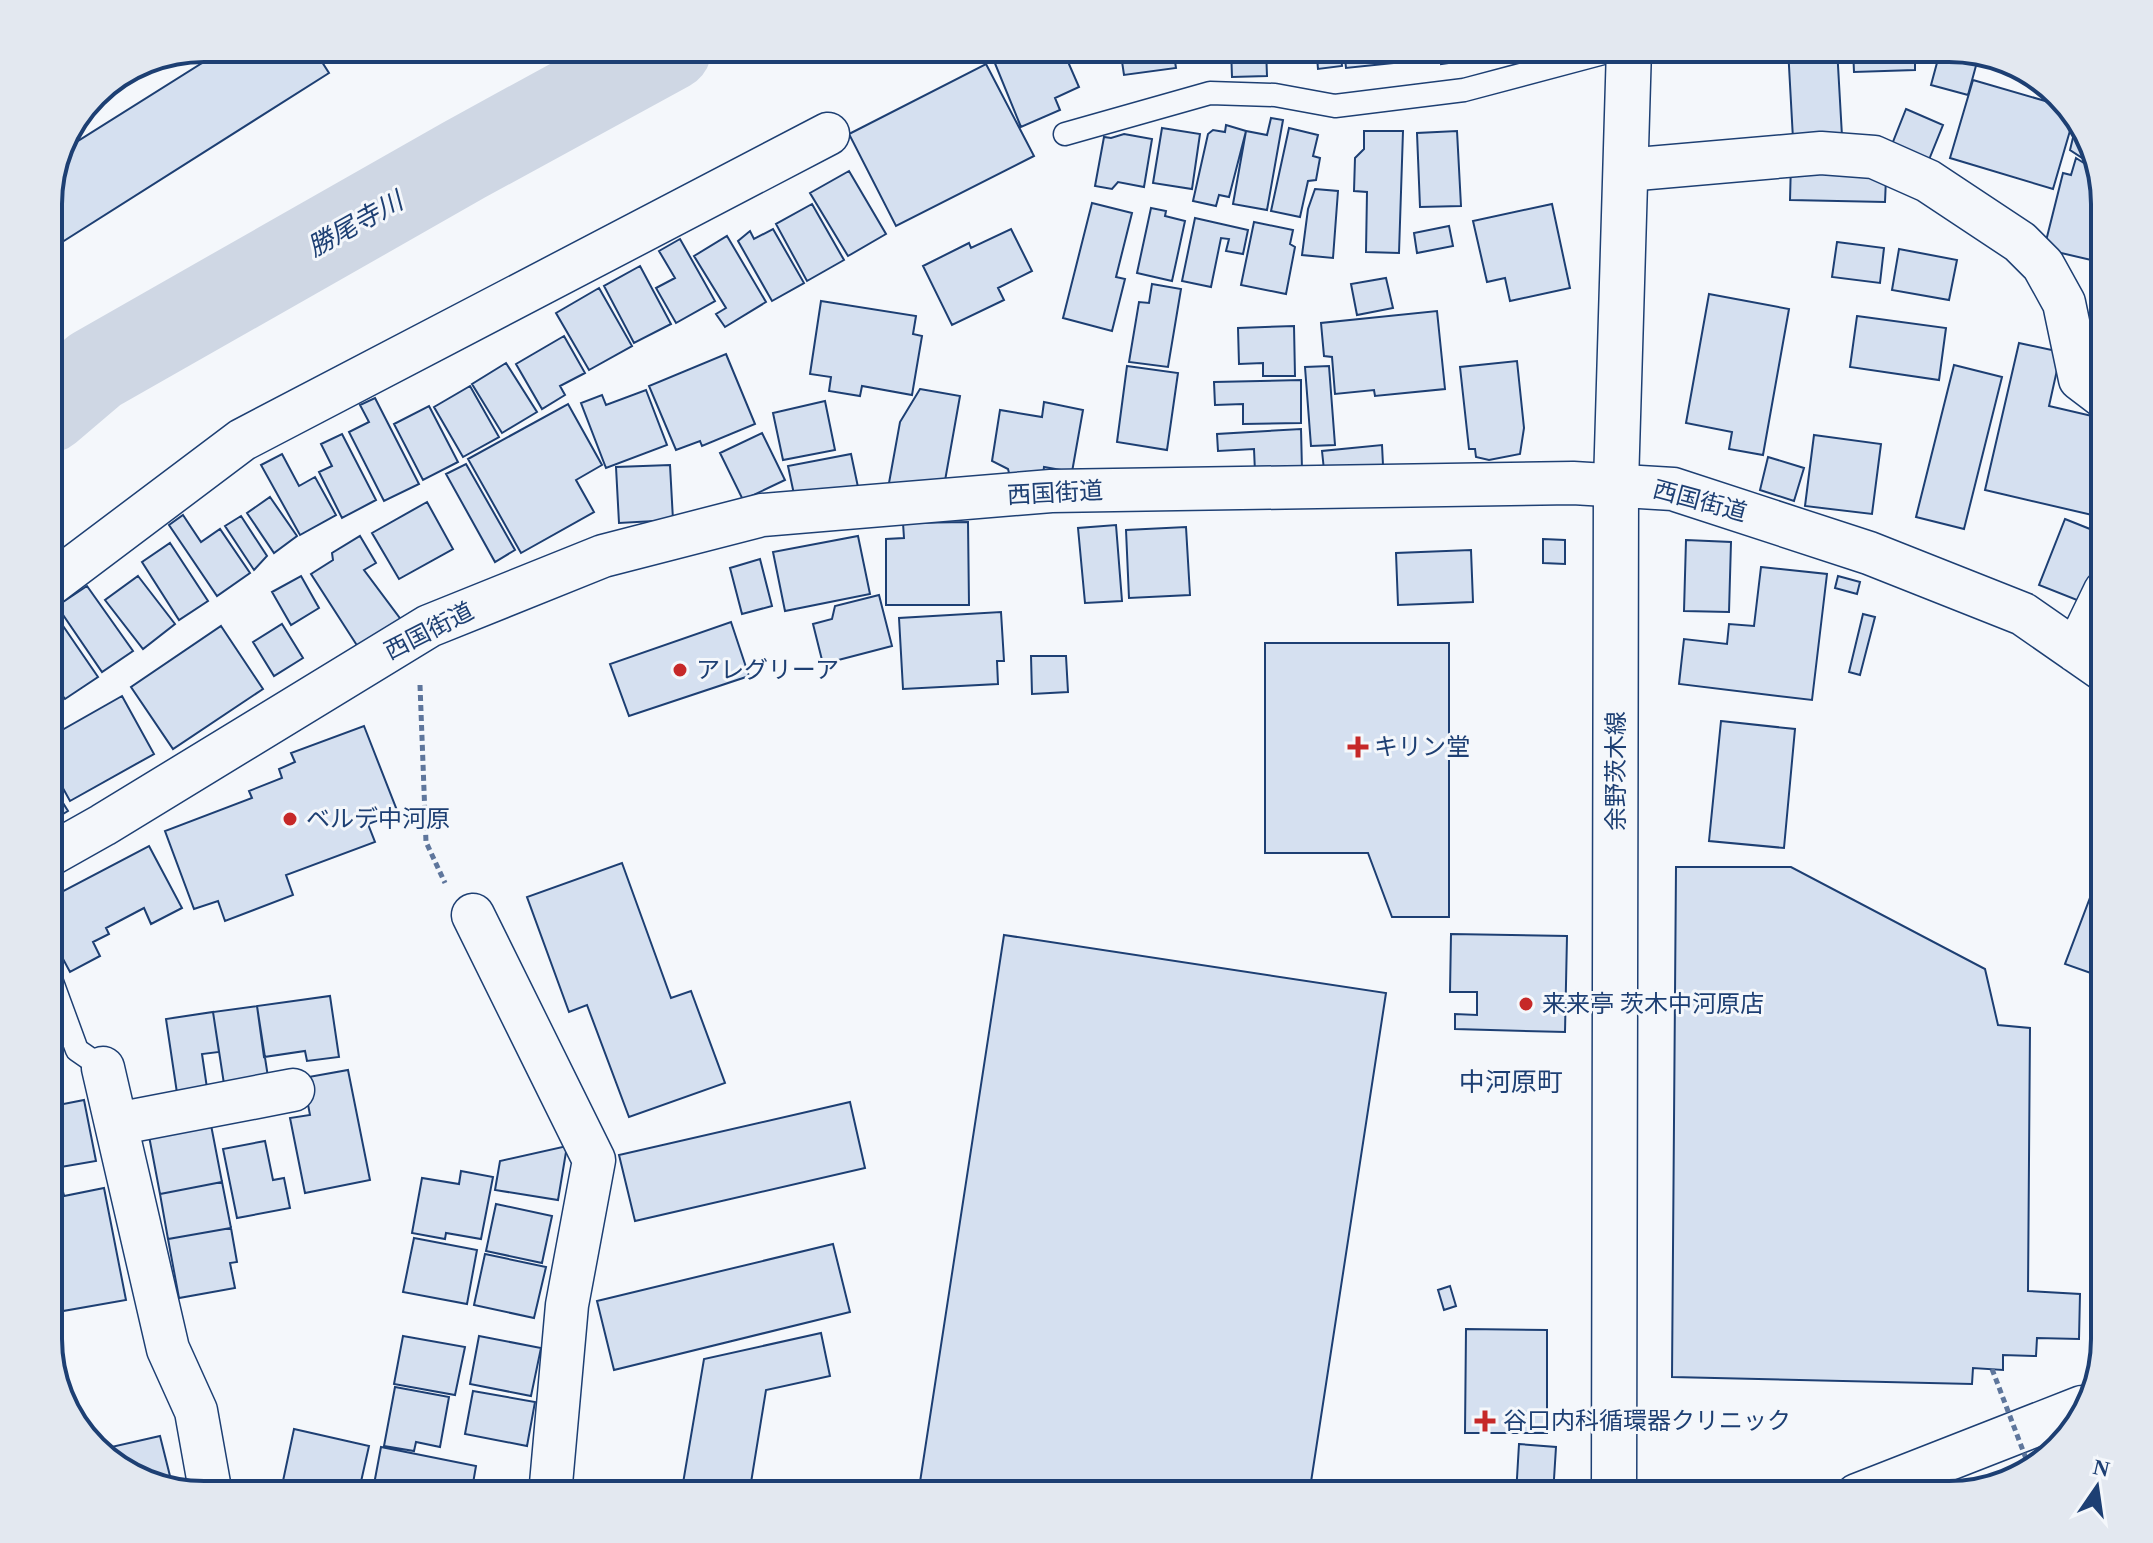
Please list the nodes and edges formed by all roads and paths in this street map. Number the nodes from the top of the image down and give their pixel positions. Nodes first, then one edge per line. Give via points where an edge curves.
1 (1569, 62) edge
2 (1629, 62) edge
3 (828, 134) dead end
4 (1065, 134) dead end
5 (1626, 170) junction
6 (2091, 387) edge
7 (1616, 484) junction
8 (62, 575) edge
9 (418, 632) junction
10 (2090, 661) edge
11 (62, 848) edge
12 (473, 915) joint
13 (62, 1009) edge
14 (103, 1068) joint
15 (293, 1090) dead end
16 (116, 1124) junction
17 (1992, 1369) dead end
18 (2071, 1411) edge
19 (2026, 1458) edge
20 (208, 1481) edge
21 (551, 1481) edge
22 (1614, 1481) edge
23 (1893, 1481) edge

1 - 4 lane via 1464,90 1335,106 1275,95 1210,93
2 - 5 main road, 余野茨木線
3 - 8 street via 242,440
5 - 6 street via 1821,153 1874,157 1928,181 2020,242 2043,265 2064,303 2080,379
5 - 7 main road, 余野茨木線
7 - 9 street, 西国街道 via 1051,491 762,515 603,556
7 - 10 street, 西国街道 via 1673,489 1869,553 2023,614
7 - 22 main road, 余野茨木線
9 - 11 street, 西国街道
9 - 12 path via 426,842 446,885
12 - 21 street via 594,1160 567,1305
13 - 14 lane via 77,1050
14 - 16 street
15 - 16 street
16 - 20 street via 168,1349 196,1411
17 - 19 path, bridge
18 - 23 street

